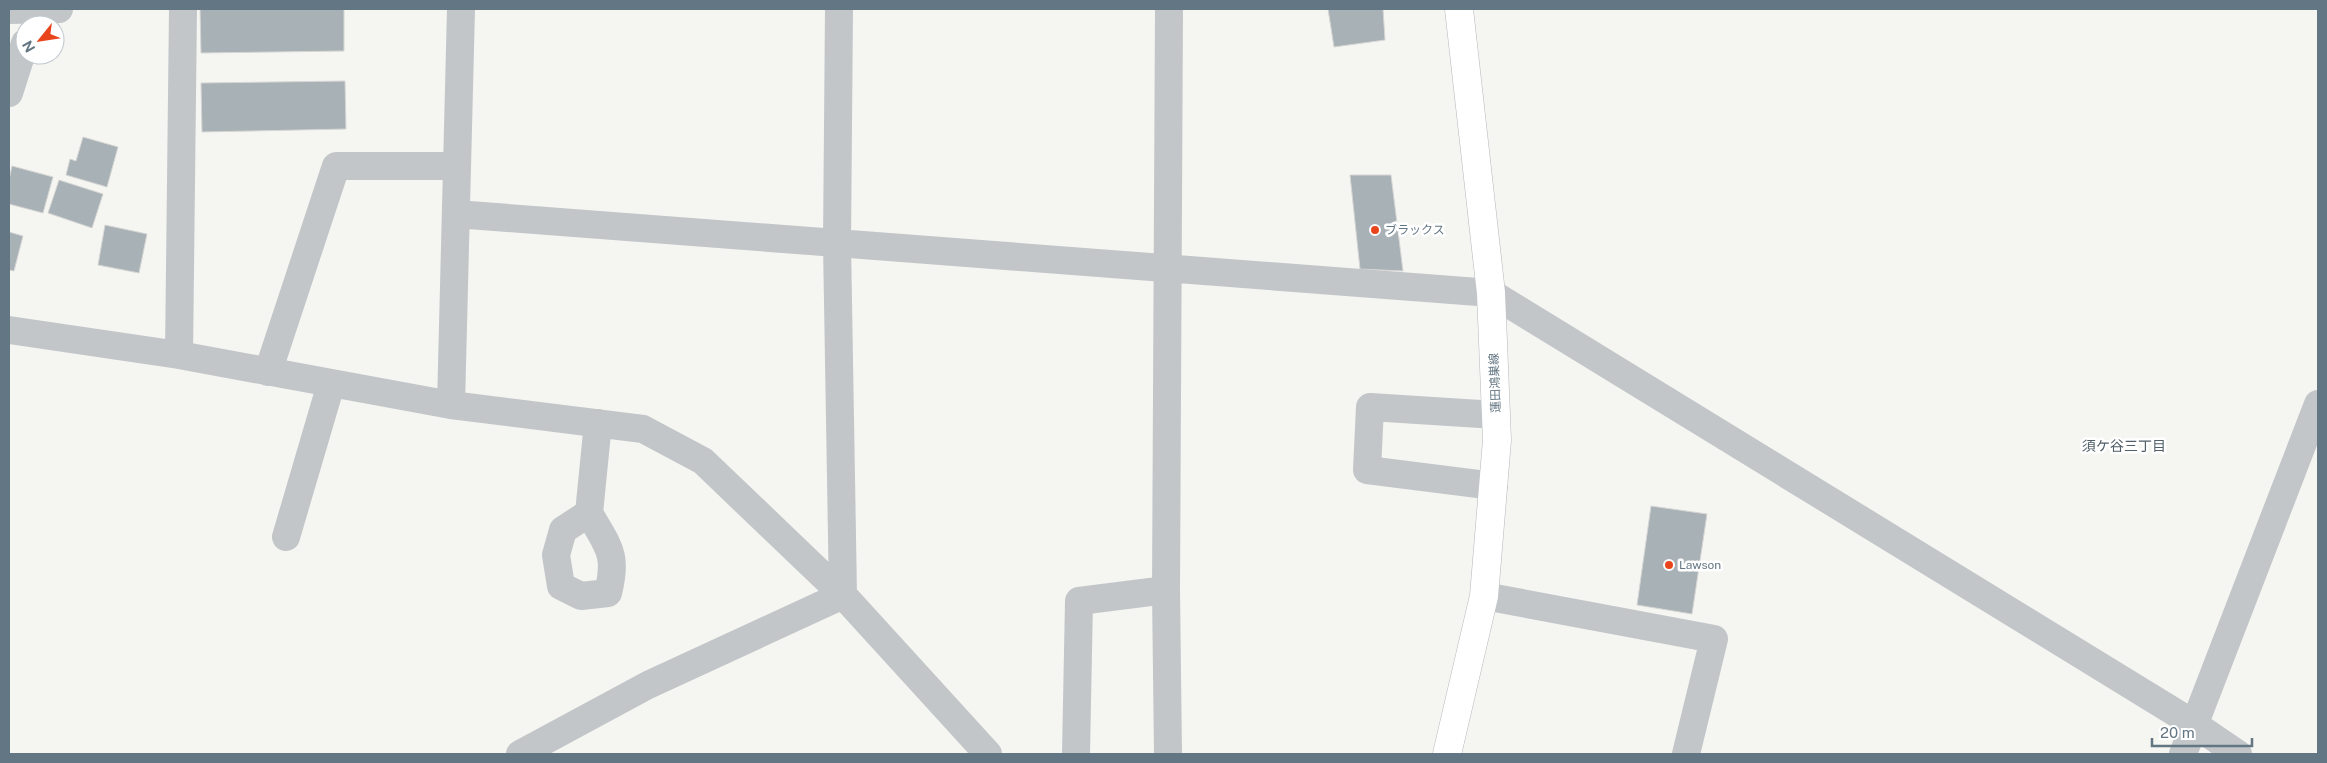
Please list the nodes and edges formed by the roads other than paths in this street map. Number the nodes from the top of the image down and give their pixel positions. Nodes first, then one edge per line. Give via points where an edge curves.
1 (36, 9) edge
2 (59, 9) edge
3 (184, 9) edge
4 (461, 9) edge
5 (839, 9) edge
6 (1169, 9) edge
7 (1459, 9) edge
8 (9, 10) edge
9 (18, 65) edge
10 (9, 93) edge
11 (457, 166) junction
12 (456, 214) junction
13 (837, 243) junction
14 (1167, 268) junction
15 (1491, 293) junction
16 (9, 330) edge
17 (179, 355) junction
18 (268, 372) junction
19 (331, 384) junction
20 (2318, 404) edge
21 (451, 405) junction
22 (1496, 414) junction
23 (598, 423) junction
24 (1494, 486) junction
25 (589, 513) dead end
26 (286, 538) dead end
27 (1166, 590) junction
28 (843, 595) junction
29 (1484, 596) junction
30 (2194, 724) junction
31 (520, 754) edge
32 (988, 754) edge
33 (1076, 754) edge
34 (1168, 754) edge
35 (1447, 754) edge
36 (1686, 754) edge
37 (2183, 754) edge
38 (2238, 754) edge

1 - 2 street
1 - 8 street
3 - 17 street
4 - 11 street
5 - 13 street
6 - 14 street
7 - 15 main road, 蓮田鴻巣線
9 - 10 street
11 - 12 street
11 - 18 street via 336,166
12 - 13 street
12 - 21 street
13 - 14 street
13 - 28 street
14 - 15 street
14 - 27 street
15 - 22 main road, 蓮田鴻巣線
15 - 30 street
16 - 17 street
17 - 18 street
18 - 19 street
19 - 21 street
19 - 26 street
20 - 30 street
21 - 23 street
22 - 24 main road, 蓮田鴻巣線
22 - 24 street via 1370,408 1367,470
23 - 25 street
23 - 28 street via 643,429 703,461
24 - 29 main road, 蓮田鴻巣線
27 - 33 street via 1079,601
27 - 34 street
28 - 31 street via 648,685
28 - 32 street
29 - 35 main road, 蓮田鴻巣線
29 - 36 street via 1714,639
30 - 37 street
30 - 38 street

